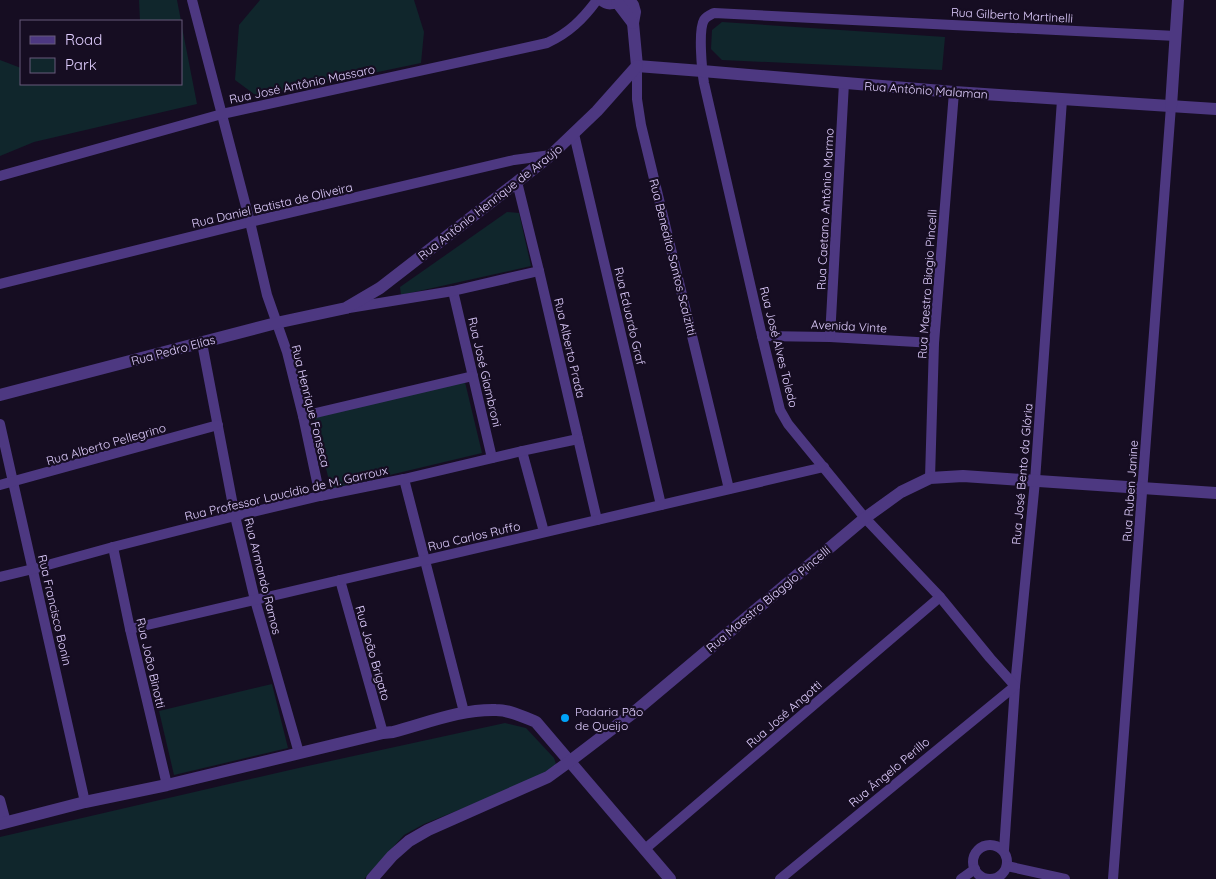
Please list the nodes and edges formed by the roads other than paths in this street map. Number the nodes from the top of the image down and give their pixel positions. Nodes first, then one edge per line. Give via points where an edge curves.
1 (192, 0) edge
2 (597, 0) edge
3 (602, 0) edge
4 (641, 0) edge
5 (1178, 0) edge
6 (622, 1) edge
7 (634, 18) junction
8 (702, 25) joint
9 (1176, 36) junction
10 (637, 66) junction
11 (702, 70) junction
12 (844, 83) junction
13 (954, 92) junction
14 (1062, 100) junction
15 (1171, 106) junction
16 (1216, 109) edge
17 (222, 114) junction
18 (574, 134) junction
19 (551, 155) junction
20 (0, 176) edge
21 (517, 182) junction
22 (250, 222) junction
23 (539, 271) junction
24 (0, 284) edge
25 (380, 288) joint
26 (453, 291) junction
27 (346, 308) junction
28 (276, 323) junction
29 (762, 336) junction
30 (830, 337) junction
31 (202, 343) junction
32 (934, 343) junction
33 (473, 376) junction
34 (0, 395) edge
35 (303, 416) junction
36 (0, 424) edge
37 (218, 425) junction
38 (578, 439) junction
39 (522, 451) junction
40 (492, 458) junction
41 (824, 466) junction
42 (930, 478) junction
43 (404, 479) junction
44 (1035, 481) junction
45 (13, 482) junction
46 (0, 485) edge
47 (1143, 488) junction
48 (729, 489) junction
49 (1216, 494) edge
50 (320, 496) junction
51 (661, 505) junction
52 (235, 516) junction
53 (866, 518) junction
54 (597, 520) junction
55 (544, 532) junction
56 (113, 547) junction
57 (425, 560) junction
58 (33, 569) junction
59 (0, 577) edge
60 (340, 580) junction
61 (940, 597) junction
62 (255, 600) junction
63 (130, 629) junction
64 (1015, 686) junction
65 (464, 712) junction
66 (383, 733) junction
67 (299, 753) junction
68 (570, 762) junction
69 (167, 785) junction
70 (0, 800) edge
71 (85, 802) junction
72 (3, 823) edge
73 (645, 849) junction
74 (1004, 850) junction
75 (975, 869) junction
76 (1004, 873) edge
77 (372, 879) edge
78 (670, 879) edge
79 (780, 879) edge
80 (961, 879) edge
81 (1065, 879) edge
82 (1113, 879) edge

1 - 17 street, Rua Henrique Fonseca
2 - 17 street, Rua José Antônio Massaro via 575,26 547,43
3 - 6 street via 611,4
4 - 7 street
5 - 9 street
6 - 7 street, Rua Benedito Santos Scalzitti
7 - 10 street, Rua Benedito Santos Scalzitti
8 - 9 street, Rua Gilberto Martinelli via 708,15 714,13
8 - 11 street, Rua José Alves Toledo
9 - 15 street
10 - 11 street, Rua Antônio Malaman
10 - 18 street, Rua Antônio Henrique de Araújo
10 - 48 street, Rua Benedito Santos Scalzitti via 641,125
11 - 12 street, Rua Antônio Malaman
11 - 29 street, Rua José Alves Toledo
12 - 13 street, Rua Antônio Malaman
12 - 30 street, Rua Caetano Antônio Marmo
13 - 14 street, Rua Antônio Malaman
13 - 32 street, Rua Maestro Biagio Pincelli
14 - 15 street, Rua Antônio Malaman
14 - 44 street, Rua José Bento da Glória
15 - 16 street, Rua Antônio Malaman
15 - 47 street, Rua Ruben Janine
17 - 20 street, Rua José Antônio Massaro
17 - 22 street, Rua Henrique Fonseca
18 - 19 street, Rua Antônio Henrique de Araújo
18 - 51 street, Rua Eduardo Graf
19 - 21 street, Rua Antônio Henrique de Araújo
19 - 22 street, Rua Daniel Batista de Oliveira via 514,160
21 - 23 street, Rua Alberto Prada
21 - 25 street, Rua Antônio Henrique de Araújo
22 - 24 street, Rua Daniel Batista de Oliveira
22 - 28 street, Rua Henrique Fonseca via 266,295
23 - 26 street, Rua Pedro Elías
23 - 38 street, Rua Alberto Prada
25 - 27 street, Rua Pedro Elías
26 - 27 street, Rua Pedro Elías
26 - 33 street, Rua José Giambroni
27 - 28 street, Rua Pedro Elías
28 - 31 street, Rua Pedro Elías
28 - 35 street, Rua Henrique Fonseca
29 - 30 street, Avenida Vinte
29 - 41 street, Rua José Alves Toledo via 780,410
30 - 32 street, Avenida Vinte
31 - 34 street, Rua Pedro Elías
31 - 37 street, Rua Armando Ramos
32 - 42 street, Rua Maestro Biagio Pincelli
33 - 35 street
33 - 40 street, Rua José Giambroni
35 - 50 street, Rua Henrique Fonseca
36 - 45 street, Rua Francisco Bonin
37 - 45 street, Rua Alberto Pellegrino
37 - 52 street, Rua Armando Ramos
38 - 39 street, Rua Professor Laucídio de M. Garroux
38 - 54 street, Rua Alberto Prada
39 - 40 street, Rua Professor Laucídio de M. Garroux
39 - 55 street
40 - 43 street, Rua Professor Laucídio de M. Garroux
41 - 48 street, Rua Carlos Ruffo
41 - 53 street, Rua José Alves Toledo
42 - 44 street, Rua Maestro Biaggio Pincelli via 963,476
42 - 53 street, Rua Maestro Biaggio Pincelli via 901,492
43 - 50 street, Rua Professor Laucídio de M. Garroux
43 - 57 street
44 - 47 street, Rua Maestro Biaggio Pincelli
44 - 64 street, Rua José Bento da Glória
45 - 46 street, Rua Alberto Pellegrino
45 - 58 street, Rua Francisco Bonin
47 - 49 street, Rua Maestro Biaggio Pincelli
47 - 82 street, Rua Ruben Janine
48 - 51 street, Rua Carlos Ruffo
50 - 52 street, Rua Professor Laucídio de M. Garroux
51 - 54 street, Rua Carlos Ruffo
52 - 56 street, Rua Professor Laucídio de M. Garroux
52 - 62 street, Rua Armando Ramos
53 - 61 street, Rua José Alves Toledo
53 - 68 street, Rua Maestro Biaggio Pincelli
54 - 55 street, Rua Carlos Ruffo
55 - 57 street, Rua Carlos Ruffo
56 - 58 street, Rua Professor Laucídio de M. Garroux
56 - 63 street, Rua João Binotti
57 - 60 street, Rua Carlos Ruffo
57 - 65 street
58 - 59 street, Rua Professor Laucídio de M. Garroux
58 - 71 street, Rua Francisco Bonin
60 - 62 street, Rua Carlos Ruffo
60 - 66 street, Rua João Brigato
61 - 64 street, Rua José Alves Toledo
61 - 73 street, Rua José Angotti
62 - 63 street, Rua Carlos Ruffo
62 - 67 street, Rua Armando Ramos
63 - 69 street, Rua João Binotti
64 - 74 street, Rua José Bento da Glória
64 - 79 street, Rua Ângelo Perillo
65 - 66 street
65 - 68 street via 497,710 536,722
66 - 67 street
67 - 69 street
68 - 73 street
68 - 77 street, Rua Maestro Biaggio Pincelli via 548,777 409,841
69 - 71 street
70 - 72 street
71 - 72 street
73 - 78 street
74 - 75 street via 994,844 978,849 973,858
74 - 76 street via 1008,860
75 - 76 street via 988,879
75 - 80 street
76 - 81 street

